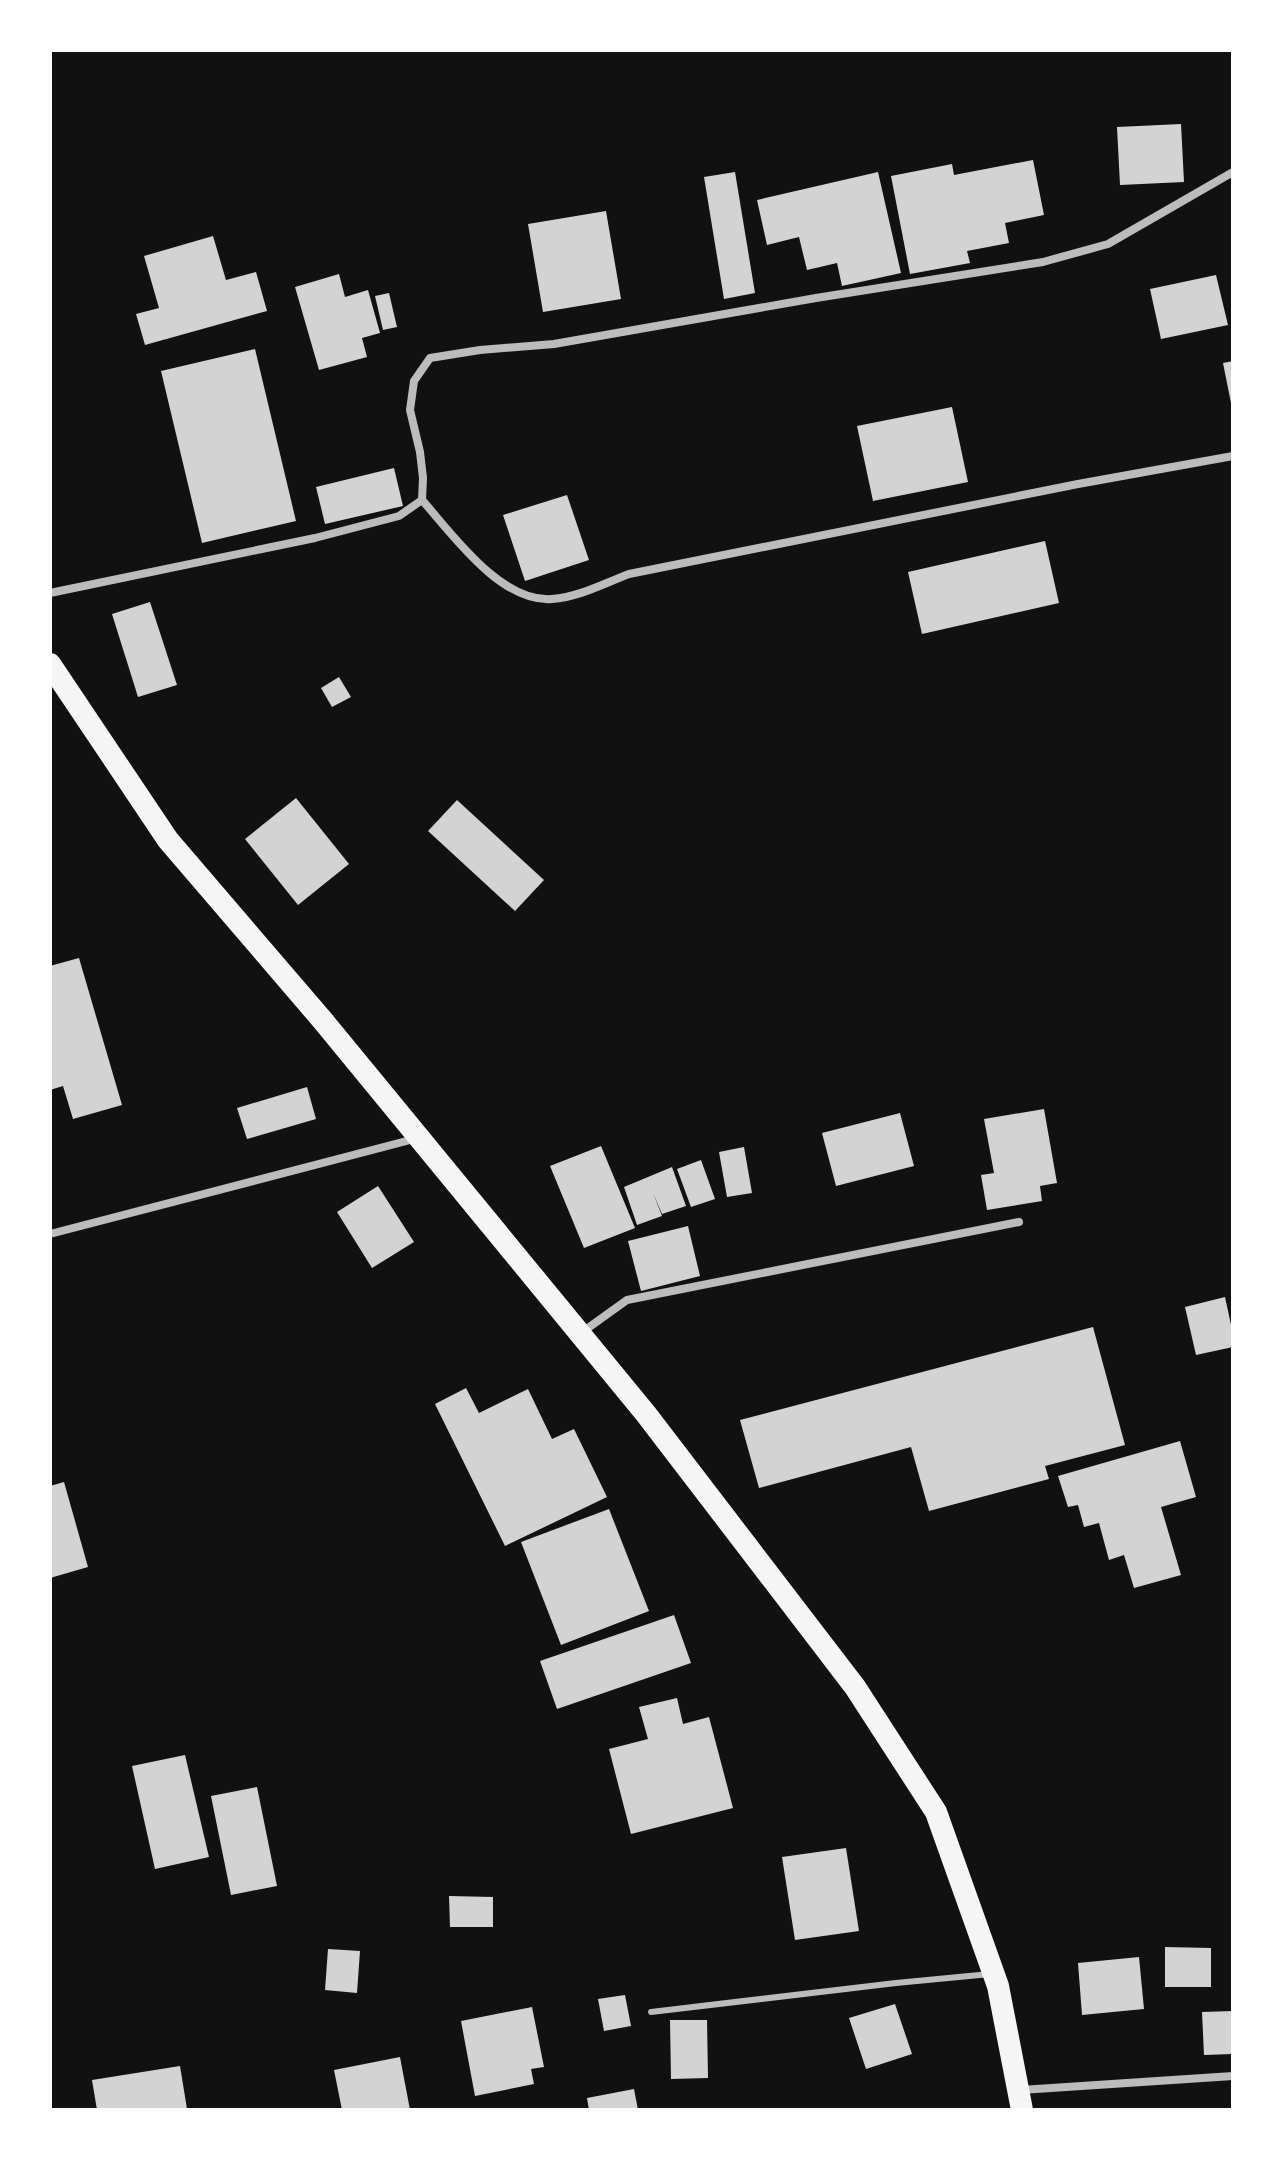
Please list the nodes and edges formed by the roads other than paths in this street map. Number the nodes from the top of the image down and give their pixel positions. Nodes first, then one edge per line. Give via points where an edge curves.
1 (1233, 172) edge
2 (1233, 456) edge
3 (422, 500) junction
4 (50, 593) edge
5 (50, 664) edge
6 (419, 1138) junction
7 (1019, 1222) dead end
8 (50, 1234) edge
9 (580, 1334) junction
10 (993, 1974) junction
11 (651, 2012) dead end
12 (1233, 2076) edge
13 (1021, 2100) edge

1 - 3 street via 1108,244 1043,262 554,344 430,358 414,381 410,410 420,452
2 - 3 street via 629,574 551,599 516,592 483,567
3 - 4 street via 399,516 315,538
5 - 6 highway via 168,840
6 - 8 street
6 - 9 highway
7 - 9 street via 627,1300
9 - 10 highway via 855,1687 936,1812
10 - 11 lane
10 - 13 highway
12 - 13 street

